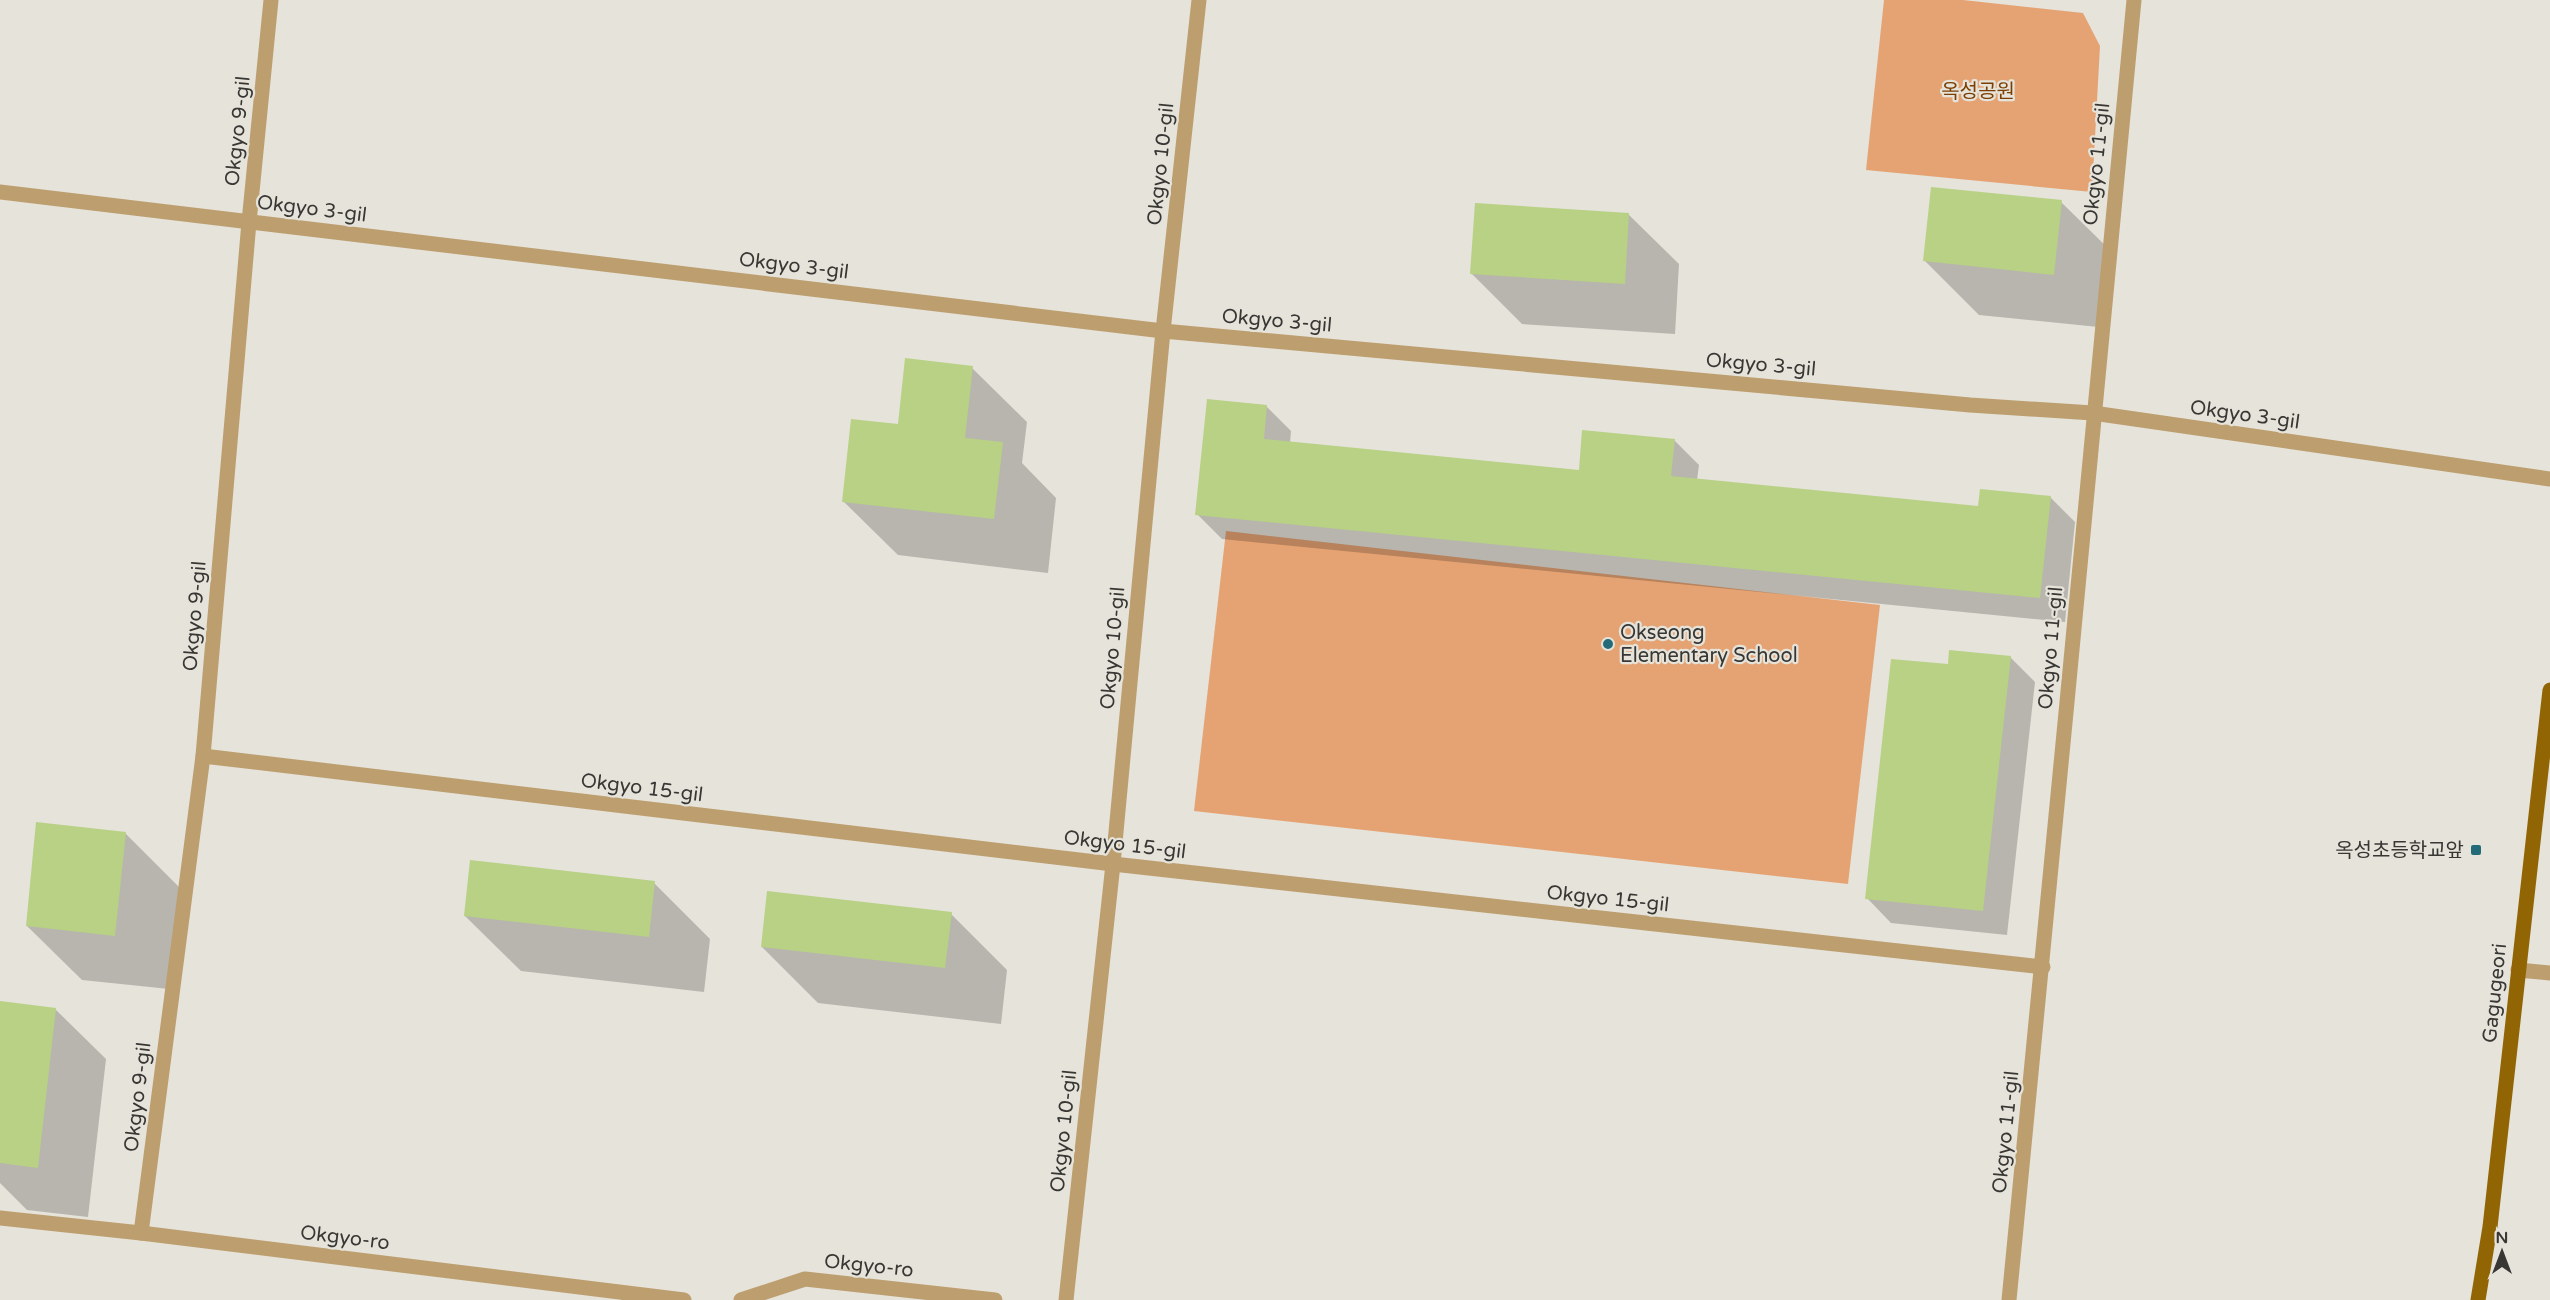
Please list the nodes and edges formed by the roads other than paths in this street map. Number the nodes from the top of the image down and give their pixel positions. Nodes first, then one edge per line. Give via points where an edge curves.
1 (271, 0) edge
2 (1199, 0) edge
3 (2134, 0) edge
4 (0, 192) edge
5 (249, 222) junction
6 (1163, 331) junction
7 (2093, 413) junction
8 (2550, 479) edge
9 (2550, 690) edge
10 (203, 756) junction
11 (1113, 864) junction
12 (2043, 967) junction
13 (2518, 970) junction
14 (2550, 973) edge
15 (0, 1218) edge
16 (141, 1233) junction
17 (2480, 1293) edge
18 (684, 1300) edge
19 (741, 1300) edge
20 (995, 1300) edge
21 (1066, 1300) edge
22 (2009, 1300) edge
23 (2473, 1300) edge

1 - 5 street, Okgyo 9-gil
2 - 6 street, Okgyo 10-gil
3 - 7 street, Okgyo 11-gil
4 - 5 street, Okgyo 3-gil
5 - 6 street, Okgyo 3-gil
5 - 10 street, Okgyo 9-gil
6 - 7 street, Okgyo 3-gil
6 - 11 street, Okgyo 10-gil
7 - 8 street, Okgyo 3-gil
7 - 12 street, Okgyo 11-gil
9 - 13 main road, Gagugeori
10 - 11 street, Okgyo 15-gil
10 - 16 street, Okgyo 9-gil
11 - 12 street, Okgyo 15-gil
11 - 21 street, Okgyo 10-gil
12 - 22 street, Okgyo 11-gil
13 - 14 street
13 - 17 main road, Gagugeori
15 - 16 street, Okgyo-ro
16 - 18 street, Okgyo-ro
17 - 23 main road
19 - 20 street, Okgyo-ro via 806,1279

